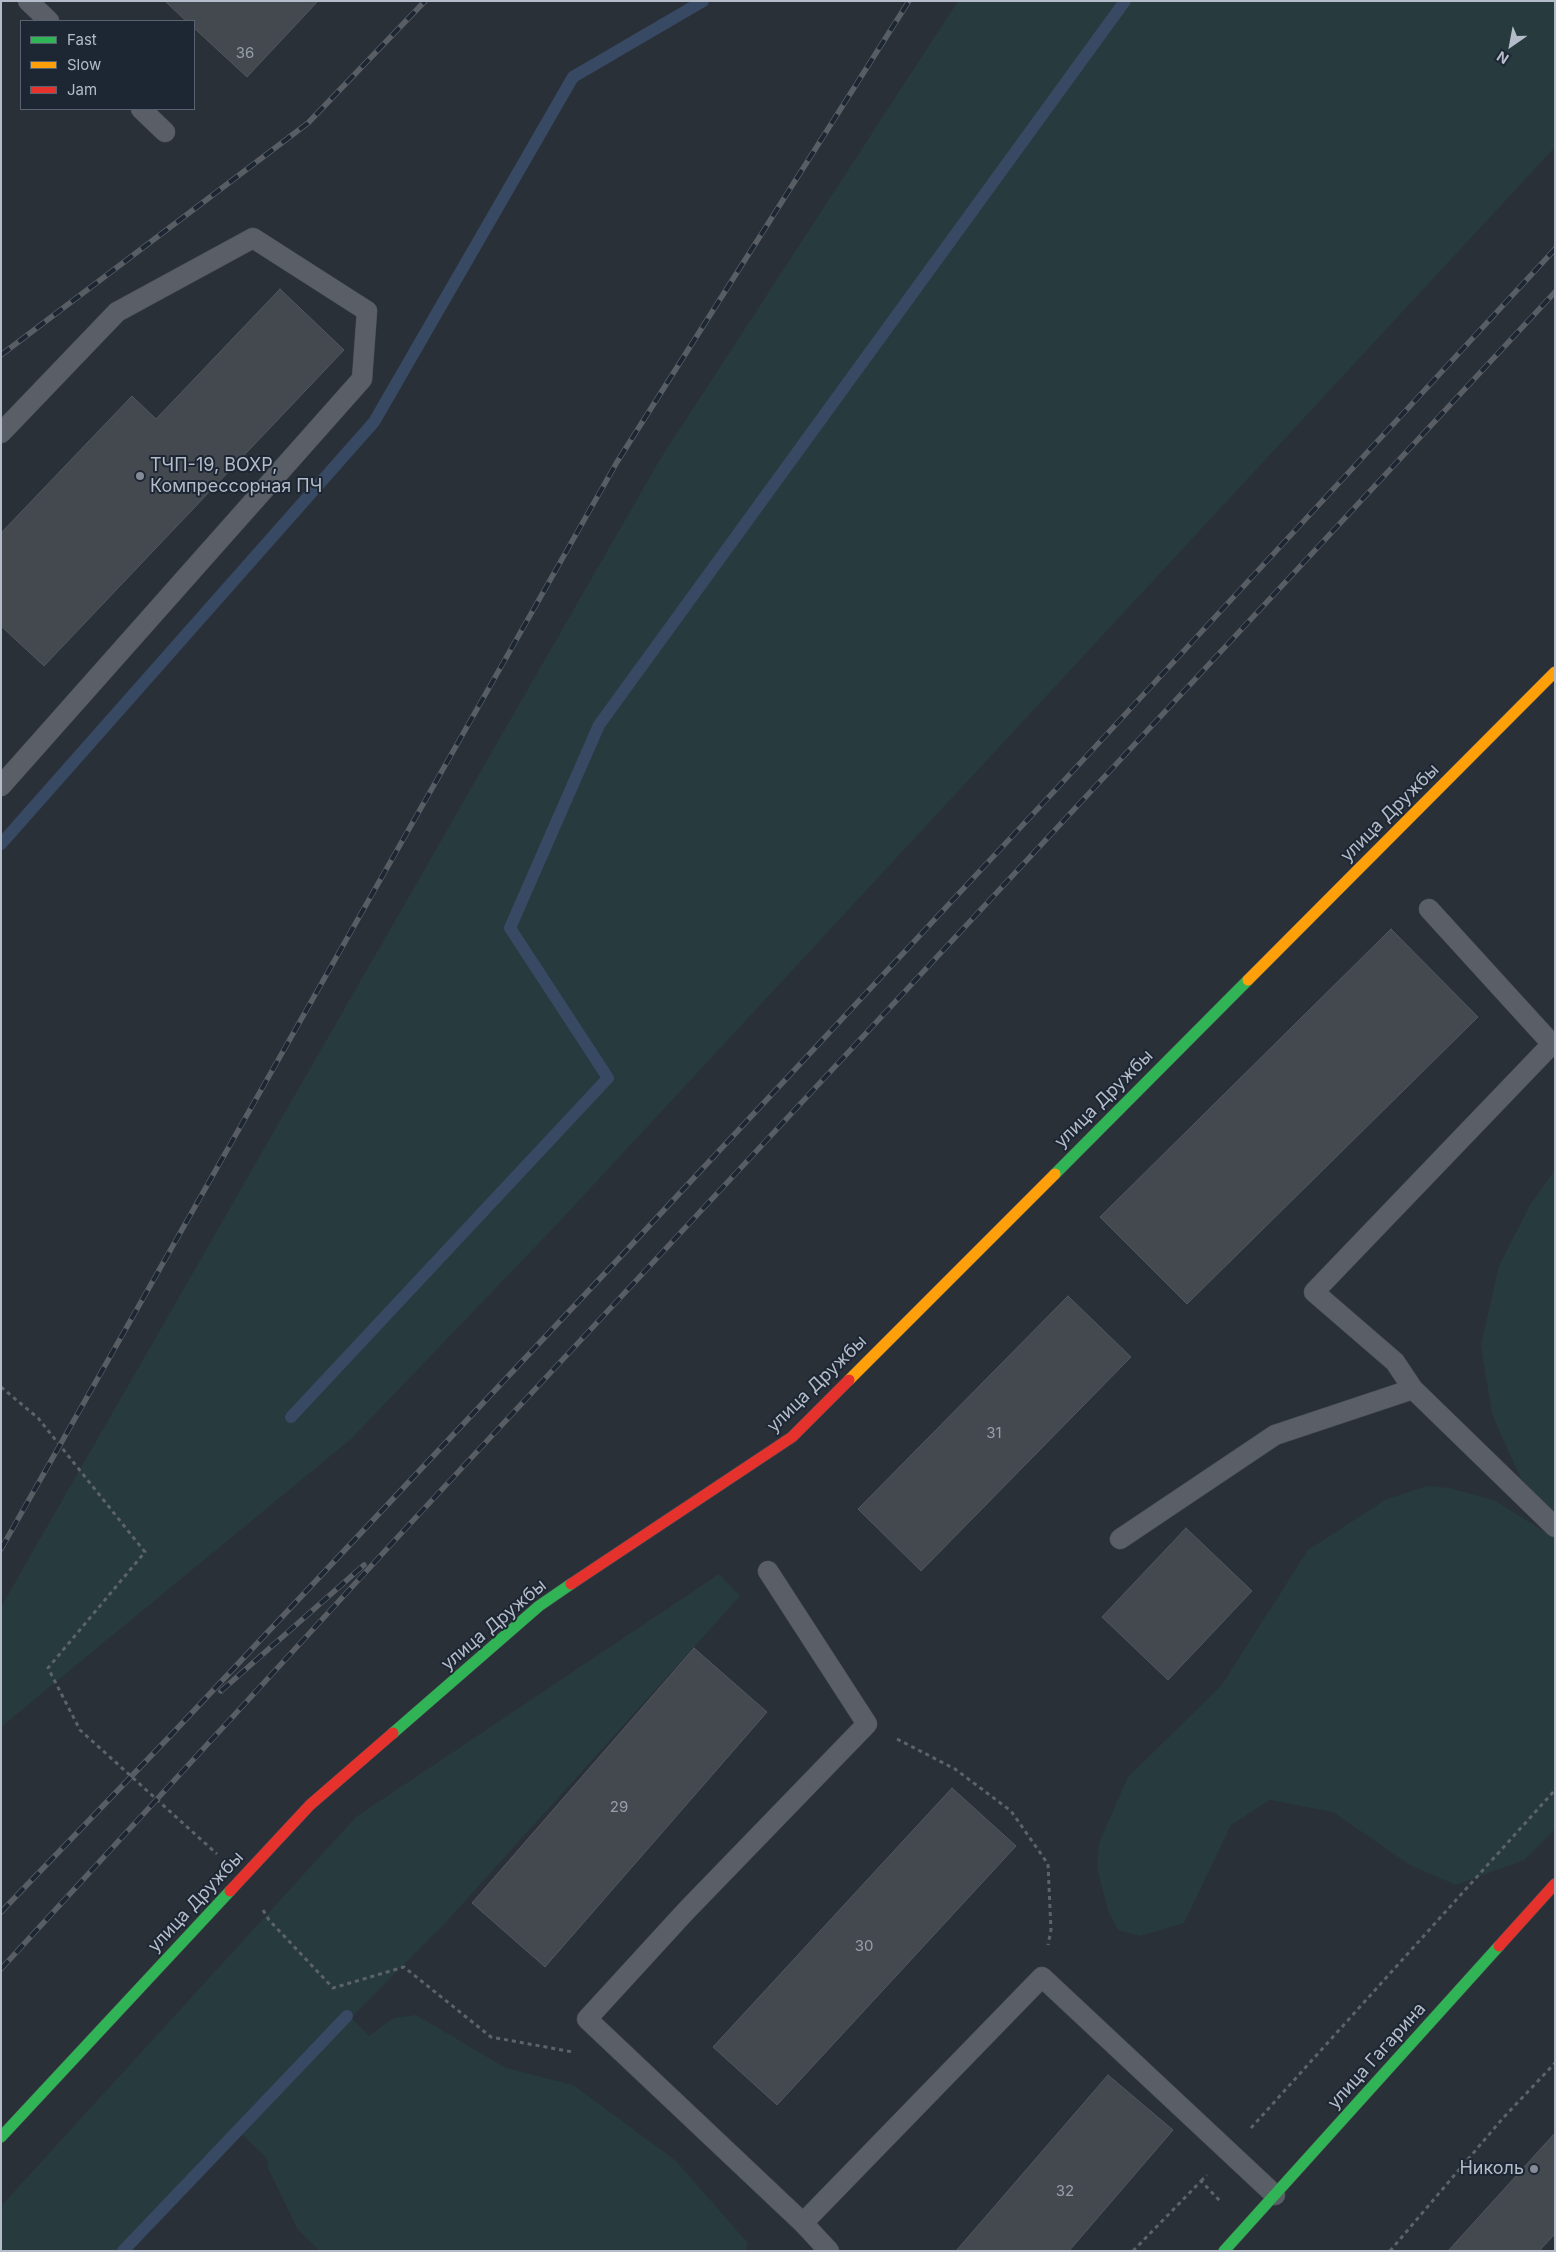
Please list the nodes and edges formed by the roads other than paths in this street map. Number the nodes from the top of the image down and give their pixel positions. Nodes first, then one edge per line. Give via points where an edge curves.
1 (28, 1) edge
2 (48, 20) edge
3 (142, 110) edge
4 (165, 132) dead end
5 (1, 433) edge
6 (1555, 672) edge
7 (1, 786) edge
8 (1429, 908) dead end
9 (1413, 1389) junction
10 (1555, 1527) edge
11 (1120, 1539) dead end
12 (768, 1571) dead end
13 (1555, 1884) edge
14 (1, 2138) edge
15 (1275, 2195) junction
16 (803, 2223) junction
17 (829, 2251) edge
18 (1224, 2251) edge

1 - 2 lane
3 - 4 lane
5 - 7 lane via 117,312 253,238 367,311 362,379
6 - 14 street, улица Дружбы via 792,1437 539,1606 310,1805
8 - 9 lane via 1552,1044 1314,1292 1395,1362
9 - 10 lane
9 - 11 lane via 1275,1435
12 - 16 lane via 867,1724 686,1911 587,2019
13 - 15 street, улица Гагарина
15 - 16 lane via 1042,1977
15 - 18 street, улица Гагарина
16 - 17 lane

